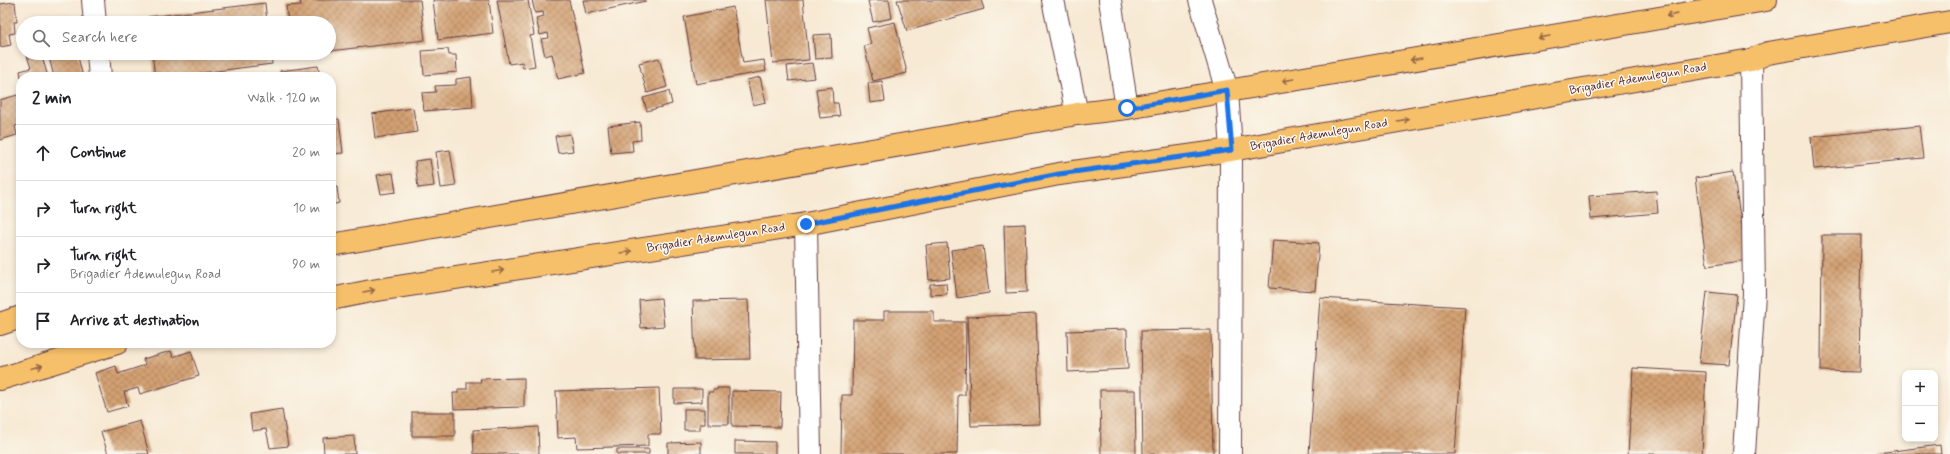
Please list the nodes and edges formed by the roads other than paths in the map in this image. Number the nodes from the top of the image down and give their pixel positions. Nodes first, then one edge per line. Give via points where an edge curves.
1 (92, 0) edge
2 (1053, 0) edge
3 (1110, 0) edge
4 (1200, 0) edge
5 (1762, 0) edge
6 (94, 16) edge
7 (1950, 22) edge
8 (99, 60) edge
9 (1751, 60) junction
10 (100, 72) edge
11 (1227, 90) junction
12 (1127, 108) junction
13 (1077, 114) junction
14 (1232, 150) junction
15 (806, 224) junction
16 (336, 244) edge
17 (336, 298) edge
18 (16, 319) edge
19 (0, 324) edge
20 (101, 348) edge
21 (0, 379) edge
22 (810, 454) edge
23 (1230, 454) edge
24 (1744, 454) edge

1 - 6 street
2 - 13 street
3 - 12 street
4 - 11 street
5 -> 11 main road
7 - 9 main road, Brigadier Ademulegun Road via 1768,53
8 - 10 street
14 -> 9 main road, Brigadier Ademulegun Road
9 - 24 street via 1754,294
11 - 12 main road
11 - 14 street
12 - 13 main road
13 - 16 main road
14 - 15 main road, Brigadier Ademulegun Road via 1059,174
14 - 23 street
17 -> 15 main road, Brigadier Ademulegun Road
15 - 22 street
18 - 19 main road
21 -> 20 main road

